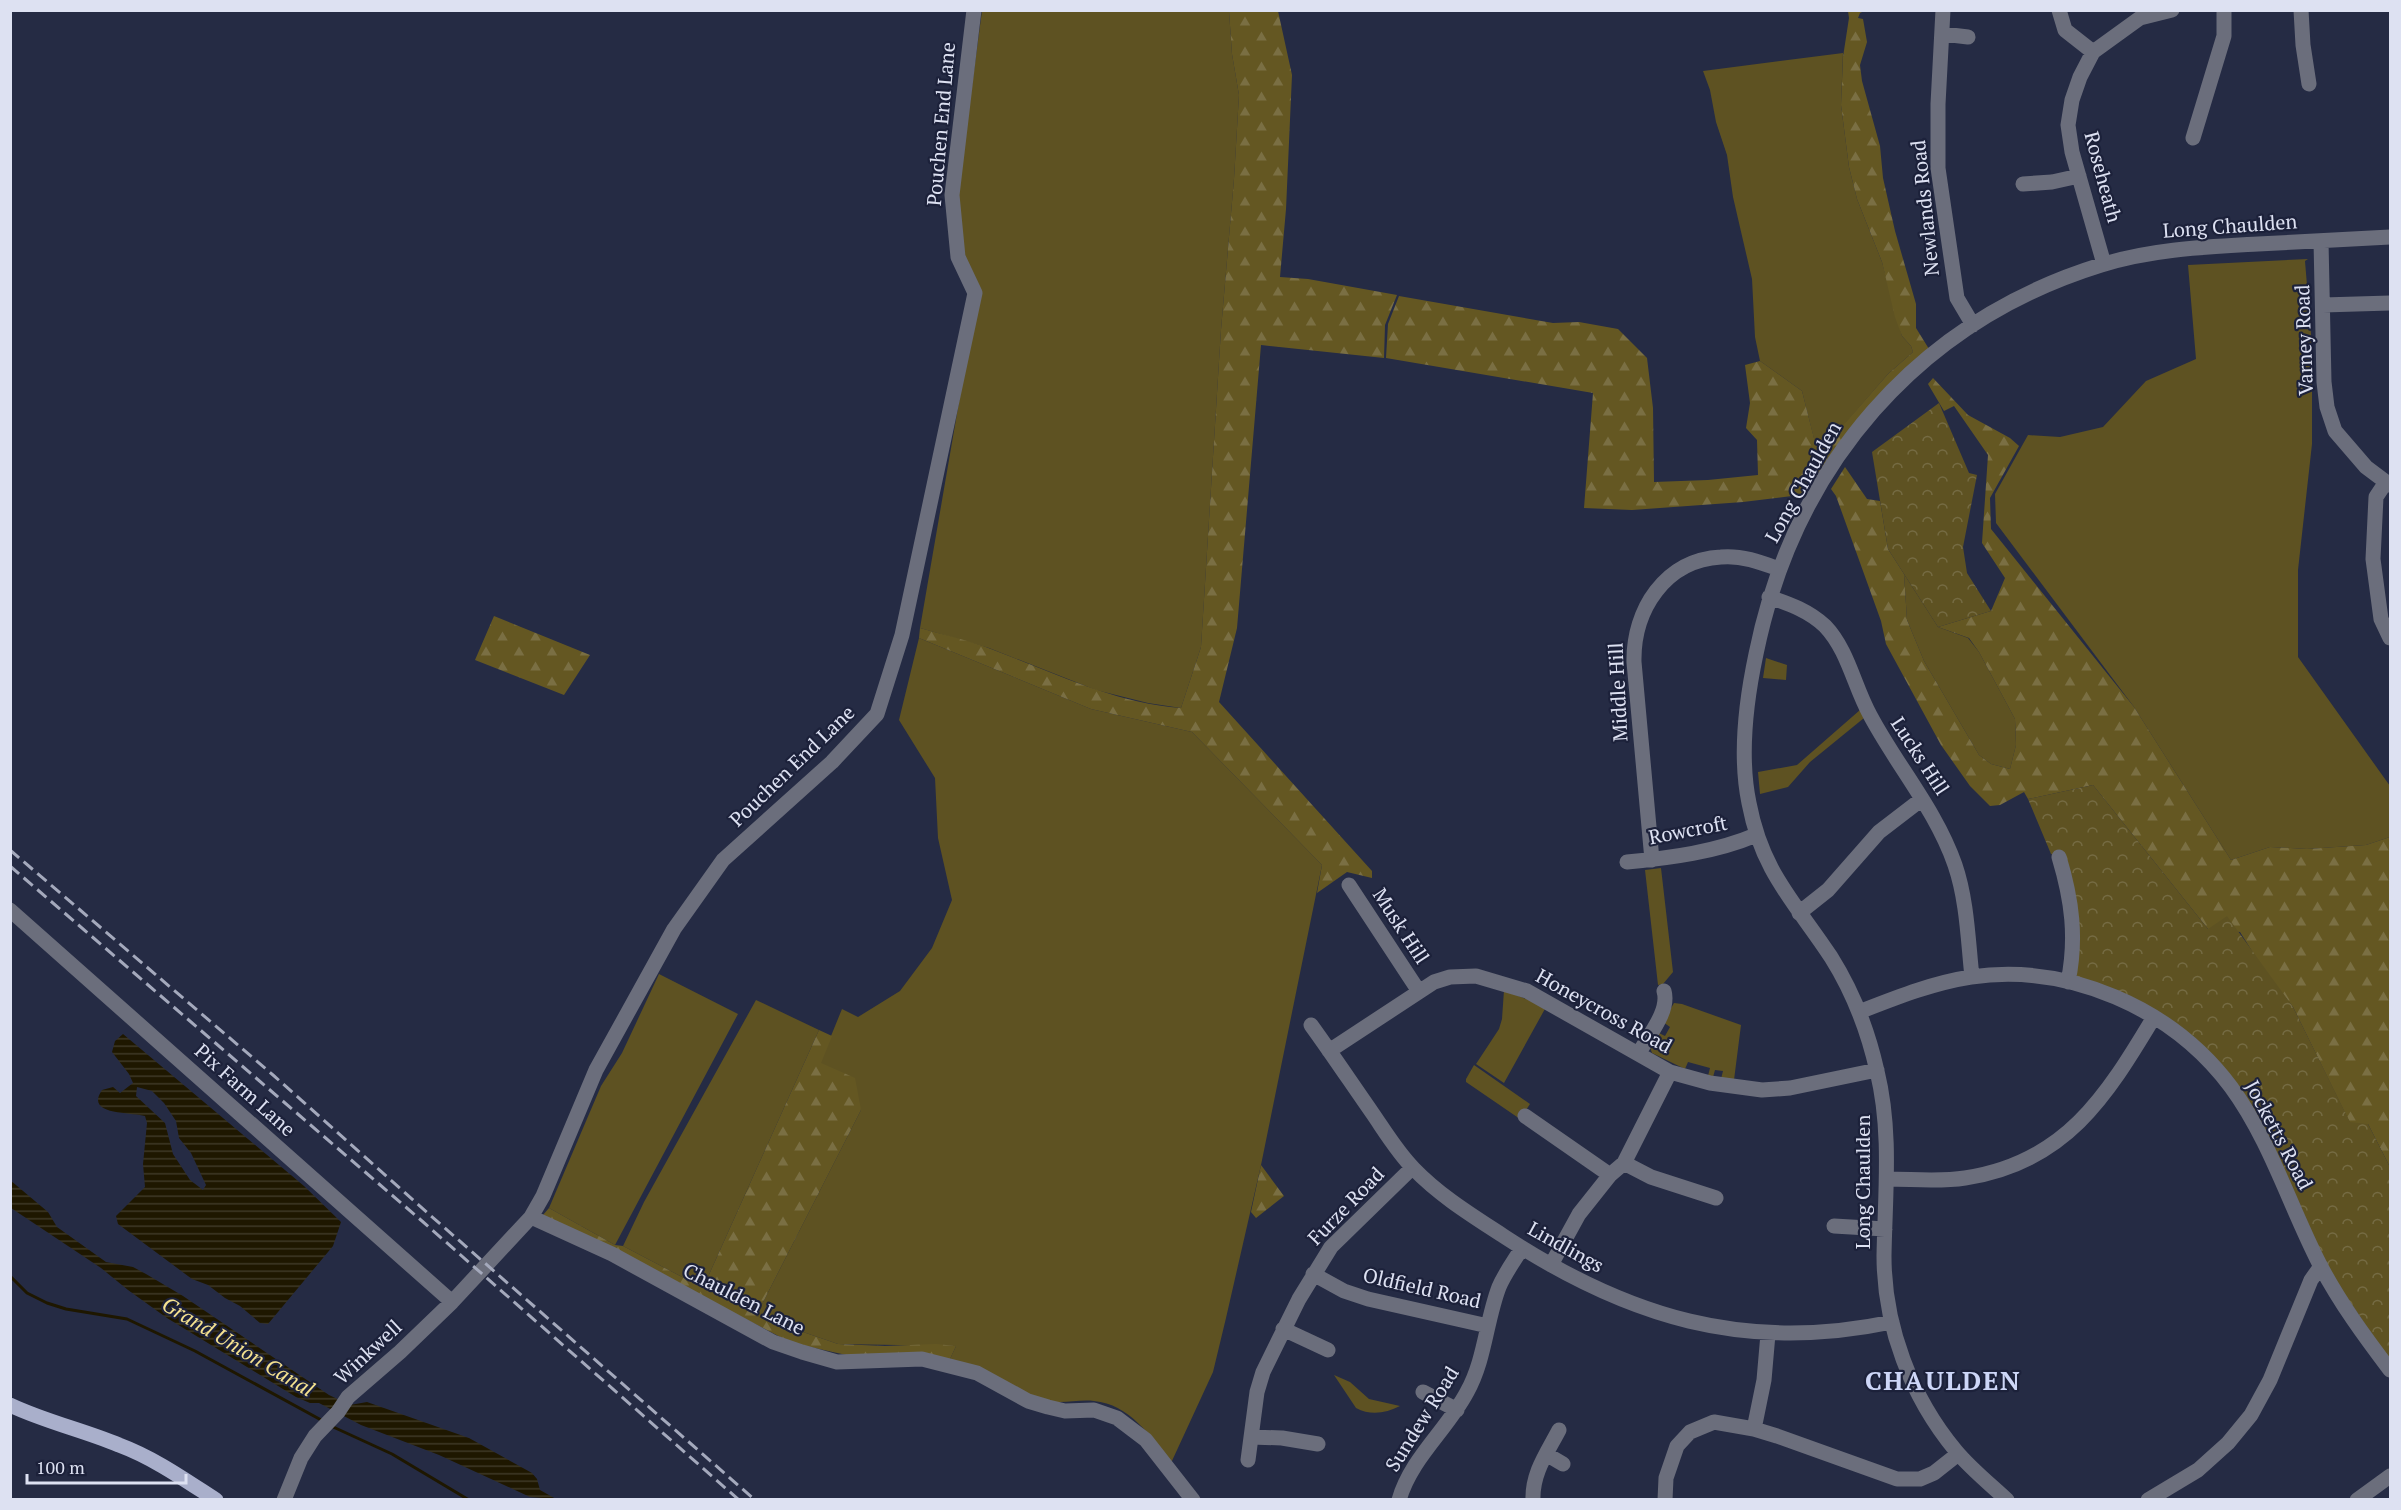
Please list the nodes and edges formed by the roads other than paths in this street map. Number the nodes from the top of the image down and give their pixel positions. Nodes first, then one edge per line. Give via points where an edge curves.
1 (974, 10) edge
2 (1943, 10) edge
3 (2058, 10) edge
4 (2172, 10) edge
5 (2224, 10) edge
6 (2301, 10) edge
7 (1943, 34) junction
8 (1968, 37) dead end
9 (2093, 52) junction
10 (2309, 84) dead end
11 (2193, 138) dead end
12 (2079, 176) junction
13 (2023, 184) dead end
14 (2391, 237) edge
15 (2321, 241) junction
16 (2104, 264) junction
17 (2391, 303) edge
18 (2324, 304) junction
19 (1973, 325) junction
20 (2388, 484) edge
21 (1779, 569) junction
22 (1769, 597) junction
23 (2391, 638) edge
24 (1922, 799) junction
25 (1756, 835) junction
26 (2059, 857) dead end
27 (1652, 860) junction
28 (1627, 862) dead end
29 (1349, 885) dead end
30 (10, 910) edge
31 (1799, 913) junction
32 (1972, 977) junction
33 (2068, 982) junction
34 (1418, 990) junction
35 (1664, 991) dead end
36 (1859, 1012) junction
37 (2154, 1017) junction
38 (1311, 1024) dead end
39 (1329, 1051) junction
40 (1639, 1053) junction
41 (1877, 1070) junction
42 (1670, 1072) junction
43 (1526, 1116) dead end
44 (1624, 1163) junction
45 (1413, 1168) junction
46 (1610, 1175) junction
47 (1887, 1179) junction
48 (1716, 1198) dead end
49 (531, 1217) junction
50 (1834, 1226) dead end
51 (1885, 1229) junction
52 (1522, 1248) junction
53 (1551, 1265) junction
54 (2321, 1266) junction
55 (1313, 1275) junction
56 (452, 1302) junction
57 (1892, 1322) junction
58 (1488, 1326) junction
59 (1283, 1329) junction
60 (1768, 1334) junction
61 (1328, 1350) dead end
62 (2391, 1370) edge
63 (1424, 1392) dead end
64 (10, 1405) edge
65 (1457, 1410) junction
66 (1754, 1429) junction
67 (1559, 1430) dead end
68 (1251, 1437) junction
69 (1318, 1444) dead end
70 (1546, 1454) junction
71 (1958, 1454) junction
72 (1248, 1460) dead end
73 (1563, 1464) dead end
74 (2391, 1476) edge
75 (216, 1500) edge
76 (284, 1500) edge
77 (1193, 1500) edge
78 (1399, 1500) edge
79 (1533, 1500) edge
80 (1665, 1500) edge
81 (2007, 1500) edge
82 (2148, 1500) edge
83 (2357, 1500) edge

1 - 49 street, Pouchen End Lane via 952,195 958,257 975,293 902,634 877,714 832,762 723,860 674,929 596,1070
2 - 7 street, Newlands Road
3 - 9 street via 2065,30
4 - 9 street, Roseheath via 2140,18
5 - 11 street via 2224,36
6 - 10 street
7 - 8 street
7 - 19 street, Newlands Road via 1938,168 1957,298
9 - 12 street, Roseheath via 2072,100 2068,126
12 - 13 street
12 - 16 street, Roseheath
14 - 15 street, Long Chaulden
15 - 16 street, Long Chaulden via 2189,248
15 - 18 street, Varney Road
16 - 19 street, Long Chaulden via 2037,288
17 - 18 street
18 - 20 street, Varney Road via 2327,407 2336,431 2366,467
19 - 21 street, Long Chaulden via 1916,367 1857,427 1815,494
20 - 23 street via 2376,497 2373,559 2381,619
21 - 22 street, Long Chaulden
21 - 27 street, Middle Hill via 1737,557 1703,560 1671,576 1648,600 1640,615 1634,662
22 - 24 street, Lucks Hill via 1809,613 1833,636 1873,722
22 - 25 street, Long Chaulden via 1752,669 1745,739 1748,799
24 - 31 street via 1879,832 1828,890
24 - 32 street, Lucks Hill via 1935,818 1956,867
25 - 27 street, Rowcroft via 1708,850
25 - 31 street, Long Chaulden via 1770,869
26 - 33 street via 2072,909
27 - 28 street, Rowcroft
29 - 34 street, Musk Hill
30 - 56 street, Pix Farm Lane
31 - 36 street, Long Chaulden via 1832,960
32 - 33 street, Jocketts Road via 2030,976
32 - 36 street, Jocketts Road via 1939,984
33 - 37 street, Jocketts Road via 2113,996
34 - 39 street, Honeycross Road
34 - 40 street, Honeycross Road via 1450,977 1489,978 1527,991
35 - 40 street via 1662,1013
36 - 41 street, Long Chaulden
37 - 47 street via 2097,1105 2041,1152 1995,1172 1965,1178
37 - 54 street, Jocketts Road via 2187,1041 2231,1087 2254,1124
38 - 39 street, Lindlings
39 - 45 street, Lindlings
40 - 42 street, Honeycross Road
41 - 42 street, Honeycross Road via 1762,1090
41 - 47 street, Long Chaulden via 1886,1121
42 - 44 street
43 - 46 street
44 - 46 street
44 - 48 street via 1651,1178
45 - 52 street, Lindlings via 1459,1207
45 - 55 street, Furze Road via 1331,1247
46 - 53 street via 1579,1214
47 - 51 street, Long Chaulden
49 - 56 street, Pouchen End Lane
49 - 77 street, Chaulden Lane via 612,1254 773,1342 802,1352 837,1362 922,1359 977,1373 1028,1401 1065,1411 1094,1410 1117,1418 1146,1440
50 - 51 street
51 - 57 street, Long Chaulden via 1884,1263
52 - 53 street, Lindlings
52 - 58 street, Sundew Road via 1500,1286
53 - 60 street, Lindlings via 1661,1314
54 - 62 street, Jocketts Road via 2361,1333
54 - 82 street via 2311,1280 2252,1415 2198,1470
55 - 58 street, Oldfield Road via 1368,1299
55 - 59 street, Furze Road
56 - 76 street, Winkwell via 348,1397 301,1458
57 - 60 street, Lindlings via 1834,1332
57 - 71 street, Long Chaulden via 1910,1378 1934,1422
58 - 65 street, Sundew Road via 1476,1373
59 - 61 street
59 - 68 street, Furze Road via 1257,1392
60 - 66 street
63 - 65 street
64 - 75 main road via 50,1423 120,1445
65 - 78 street, Sundew Road via 1410,1472
66 - 71 street via 1897,1479 1920,1479
66 - 80 street via 1714,1422 1690,1432 1671,1460
67 - 70 street
68 - 69 street
68 - 72 street, Furze Road
70 - 73 street
70 - 79 street via 1534,1480
71 - 81 street, Long Chaulden
74 - 83 street

